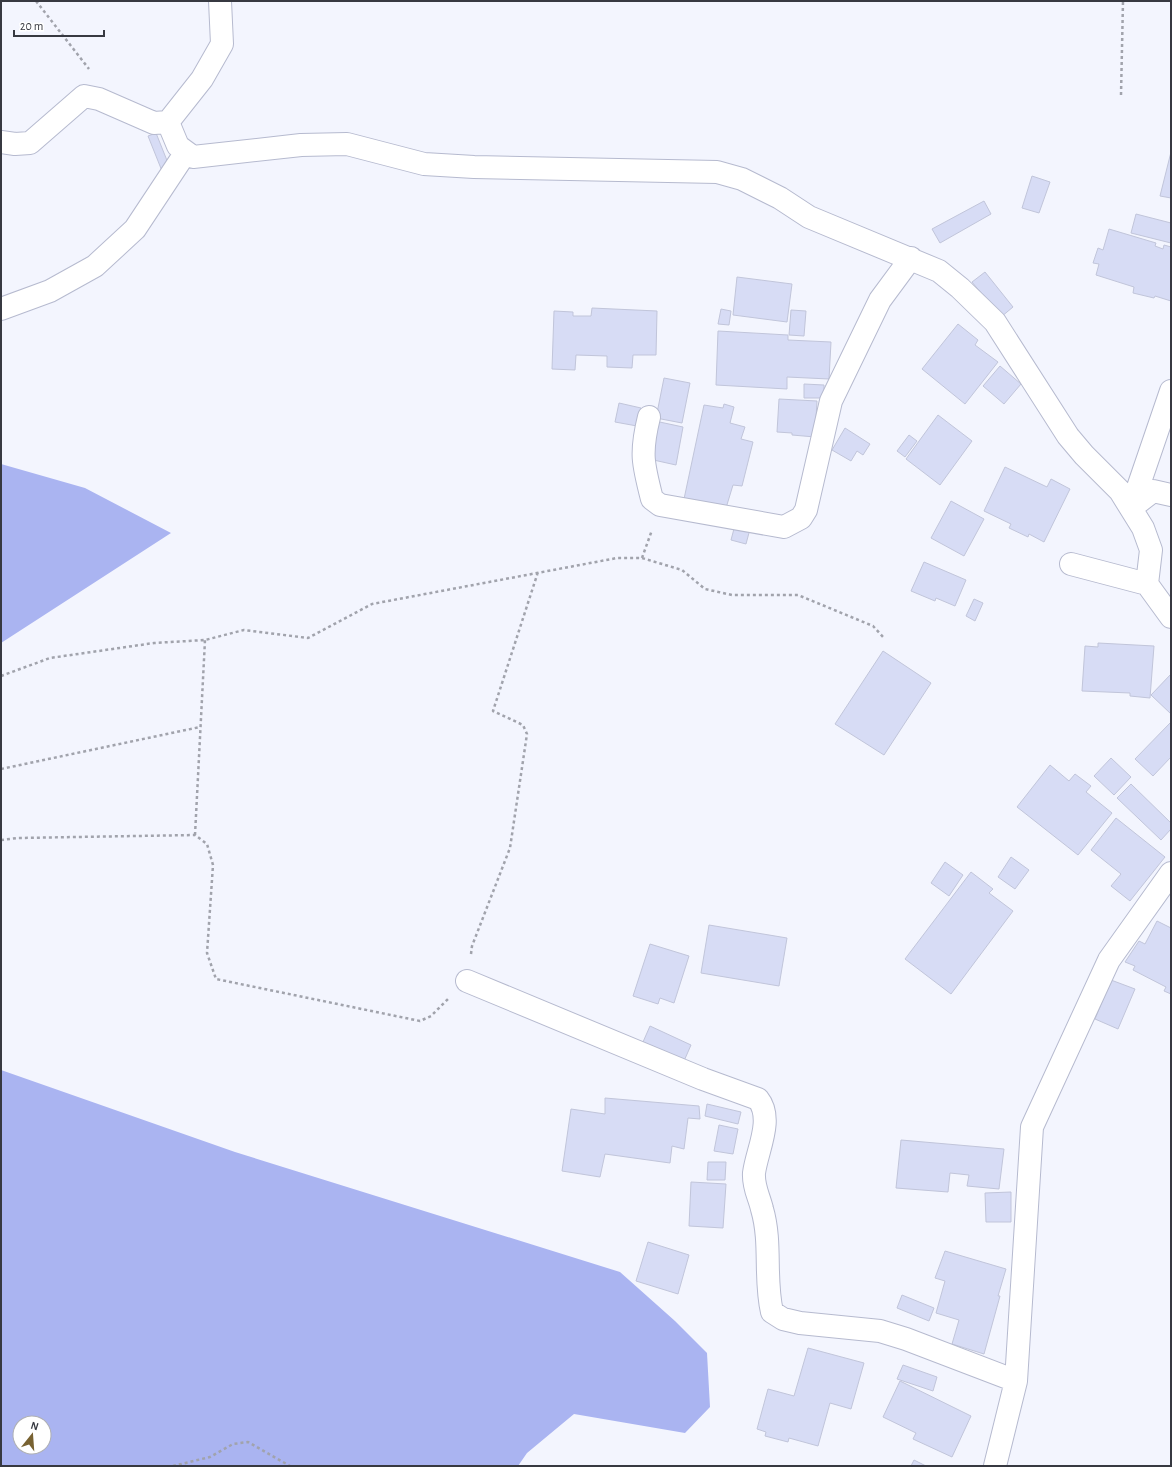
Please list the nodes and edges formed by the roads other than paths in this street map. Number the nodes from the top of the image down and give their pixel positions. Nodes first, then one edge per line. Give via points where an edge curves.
1 (220, 1) edge
2 (168, 122) junction
3 (1, 142) edge
4 (186, 152) junction
5 (911, 258) junction
6 (1, 309) edge
7 (1171, 391) edge
8 (649, 417) dead end
9 (1171, 494) edge
10 (1131, 508) junction
11 (1071, 564) dead end
12 (1147, 584) junction
13 (1171, 617) edge
14 (1171, 873) edge
15 (467, 981) road end
16 (1016, 1381) junction
17 (995, 1466) edge

1 - 2 street via 222,44 202,79
2 - 3 street via 154,123 99,99 84,96 30,142
2 - 4 street via 178,146
4 - 5 street via 193,157 301,145 347,144 424,164 717,172 742,179 780,198 809,217
4 - 6 street via 135,229 95,266 50,292
5 - 8 street via 880,300 831,401 806,510 801,518 784,527 660,505 652,499 643,465 643,444
5 - 10 street via 940,271 995,322 1068,436 1120,491
7 - 10 street
9 - 10 street via 1153,491
10 - 12 street via 1143,528 1151,550
11 - 12 street
12 - 13 street
14 - 16 street via 1109,960 1032,1127
15 - 16 street via 695,1076 758,1099 762,1104 765,1119 754,1173 754,1190 762,1208 768,1236 768,1294 772,1312 783,1319 800,1323 880,1331
16 - 17 street

